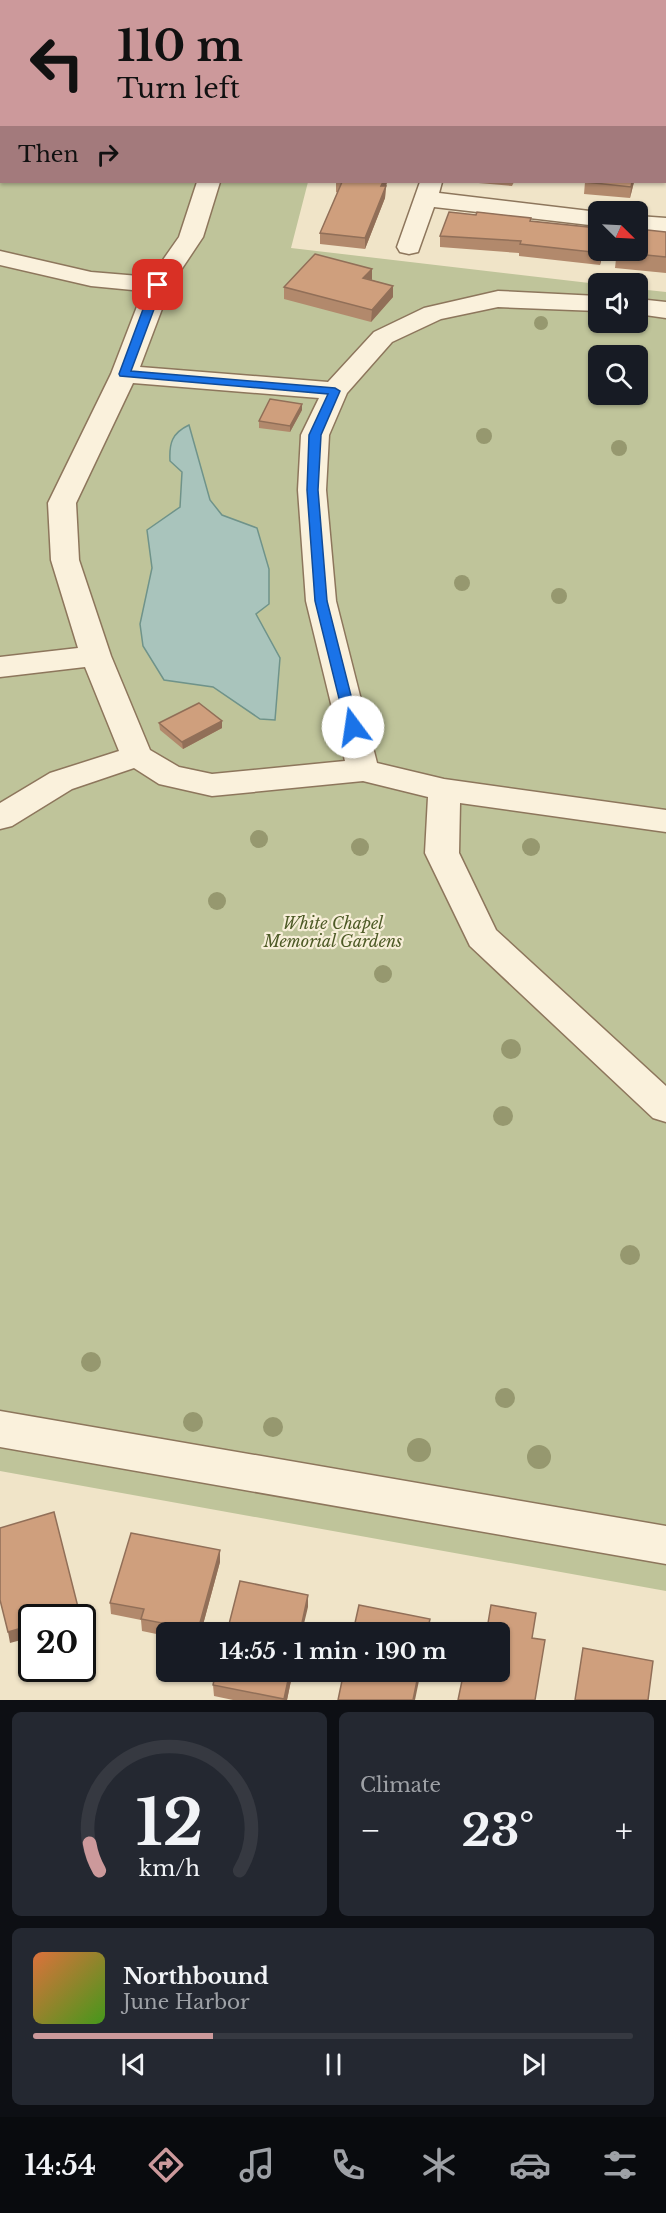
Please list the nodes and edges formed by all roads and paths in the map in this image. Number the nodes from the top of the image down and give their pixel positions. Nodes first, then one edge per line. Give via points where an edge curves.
1 (208, 183) edge
2 (428, 190) edge
3 (588, 217) edge
4 (665, 220) edge
5 (648, 222) edge
6 (409, 247) dead end
7 (0, 258) edge
8 (158, 285) junction
9 (588, 303) edge
10 (648, 308) edge
11 (666, 310) edge
12 (124, 374) junction
13 (335, 391) junction
14 (96, 656) junction
15 (0, 666) edge
16 (137, 756) junction
17 (363, 770) junction
18 (444, 790) junction
19 (0, 818) edge
20 (666, 821) edge
21 (666, 1108) edge
22 (0, 1429) edge
23 (666, 1545) edge

1 - 8 lane via 191,237
2 - 3 lane
2 - 6 lane
4 - 5 lane
7 - 8 lane via 92,279
8 - 12 lane
9 - 13 lane via 498,299 433,313 383,337
10 - 11 lane
12 - 13 lane
12 - 14 lane via 62,503 65,560
13 - 17 lane via 315,435 312,490 321,601
14 - 15 lane
14 - 16 lane
16 - 17 lane via 170,776 213,785
16 - 19 lane via 61,781
17 - 18 lane
18 - 20 lane
18 - 21 lane via 442,853 482,937
22 - 23 lane

